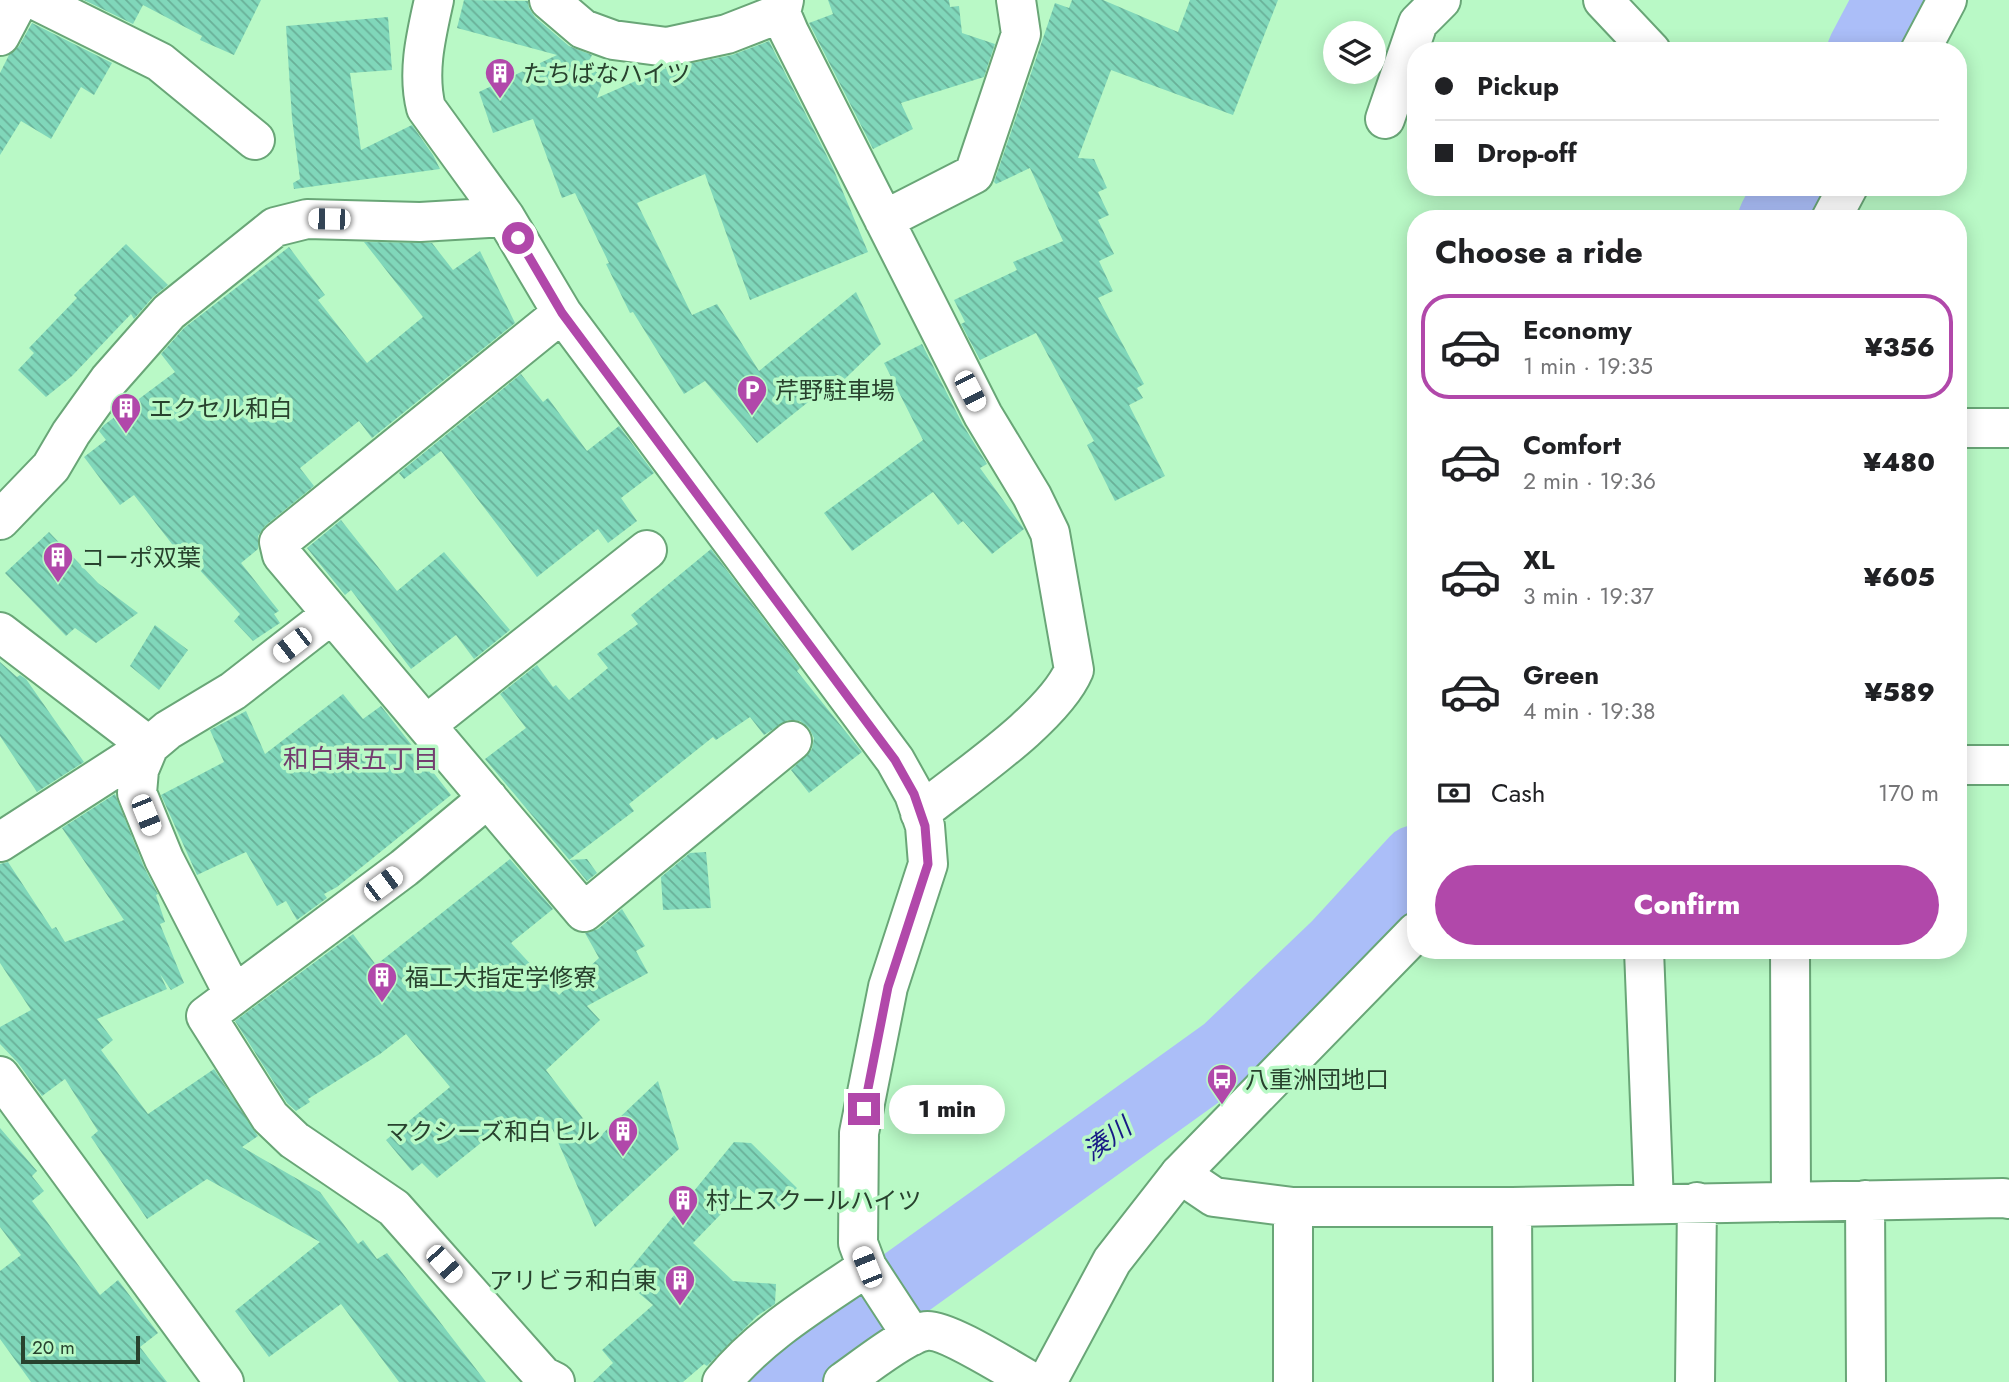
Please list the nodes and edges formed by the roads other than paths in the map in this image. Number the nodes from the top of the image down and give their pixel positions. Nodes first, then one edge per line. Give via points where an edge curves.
1 (35, 0) edge
2 (434, 0) edge
3 (548, 0) edge
4 (1016, 0) edge
5 (1441, 0) edge
6 (1603, 0) edge
7 (1947, 0) edge
8 (783, 6) edge
9 (1411, 42) edge
10 (1643, 42) edge
11 (1925, 42) edge
12 (1407, 55) edge
13 (1385, 119) dead end
14 (255, 140) dead end
15 (505, 217) junction
16 (884, 220) junction
17 (562, 313) junction
18 (1967, 428) edge
19 (2009, 428) edge
20 (0, 520) edge
21 (647, 550) dead end
22 (332, 614) junction
23 (0, 632) edge
24 (426, 725) junction
25 (792, 741) dead end
26 (149, 746) junction
27 (1967, 765) edge
28 (2009, 765) edge
29 (488, 798) junction
30 (920, 813) junction
31 (0, 842) edge
32 (1407, 942) edge
33 (1644, 959) edge
34 (1790, 959) edge
35 (234, 995) junction
36 (0, 1076) edge
37 (1180, 1174) junction
38 (2009, 1199) edge
39 (1865, 1200) junction
40 (1791, 1201) junction
41 (1697, 1202) junction
42 (1654, 1203) junction
43 (1293, 1207) junction
44 (1513, 1207) junction
45 (871, 1272) junction
46 (908, 1328) junction
47 (224, 1382) edge
48 (555, 1382) edge
49 (722, 1382) edge
50 (843, 1382) edge
51 (1032, 1382) edge
52 (1047, 1382) edge
53 (1293, 1382) edge
54 (1513, 1382) edge
55 (1695, 1382) edge
56 (1866, 1382) edge

1 - 14 street via 160,62
2 - 15 street via 421,87 426,108
3 - 8 street via 583,29 613,40 667,47 727,34
4 - 16 street via 1021,34 974,174
5 - 9 street via 1418,23
6 - 10 street
7 - 11 street
8 - 16 street via 789,32
12 - 13 street
15 - 17 street
15 - 20 street via 420,222 307,219 275,227 169,312 109,380 51,467
16 - 30 street via 983,415 1050,533 1074,670 1068,684 1030,726
17 - 22 street via 279,542 282,555
17 - 30 street via 895,760
18 - 19 street
21 - 24 street
22 - 24 street
22 - 26 street via 233,691
23 - 26 street
24 - 29 street
25 - 29 street via 584,912
26 - 31 street
26 - 35 street via 139,770 137,793 164,859
27 - 28 street
29 - 35 street via 404,868
30 - 45 street via 928,864 888,987 859,1133 858,1243
32 - 37 street
33 - 42 street
34 - 40 street
35 - 48 street via 206,1016 270,1116 294,1140 394,1208 543,1376
36 - 47 street
37 - 43 street via 1214,1197
37 - 52 street via 1112,1261
38 - 39 street
39 - 40 street
39 - 56 street
40 - 41 street
41 - 42 street
41 - 55 street
42 - 44 street
43 - 44 street
43 - 53 street
44 - 54 street
45 - 46 street
45 - 49 street via 789,1321
46 - 50 street
46 - 51 street via 945,1335

